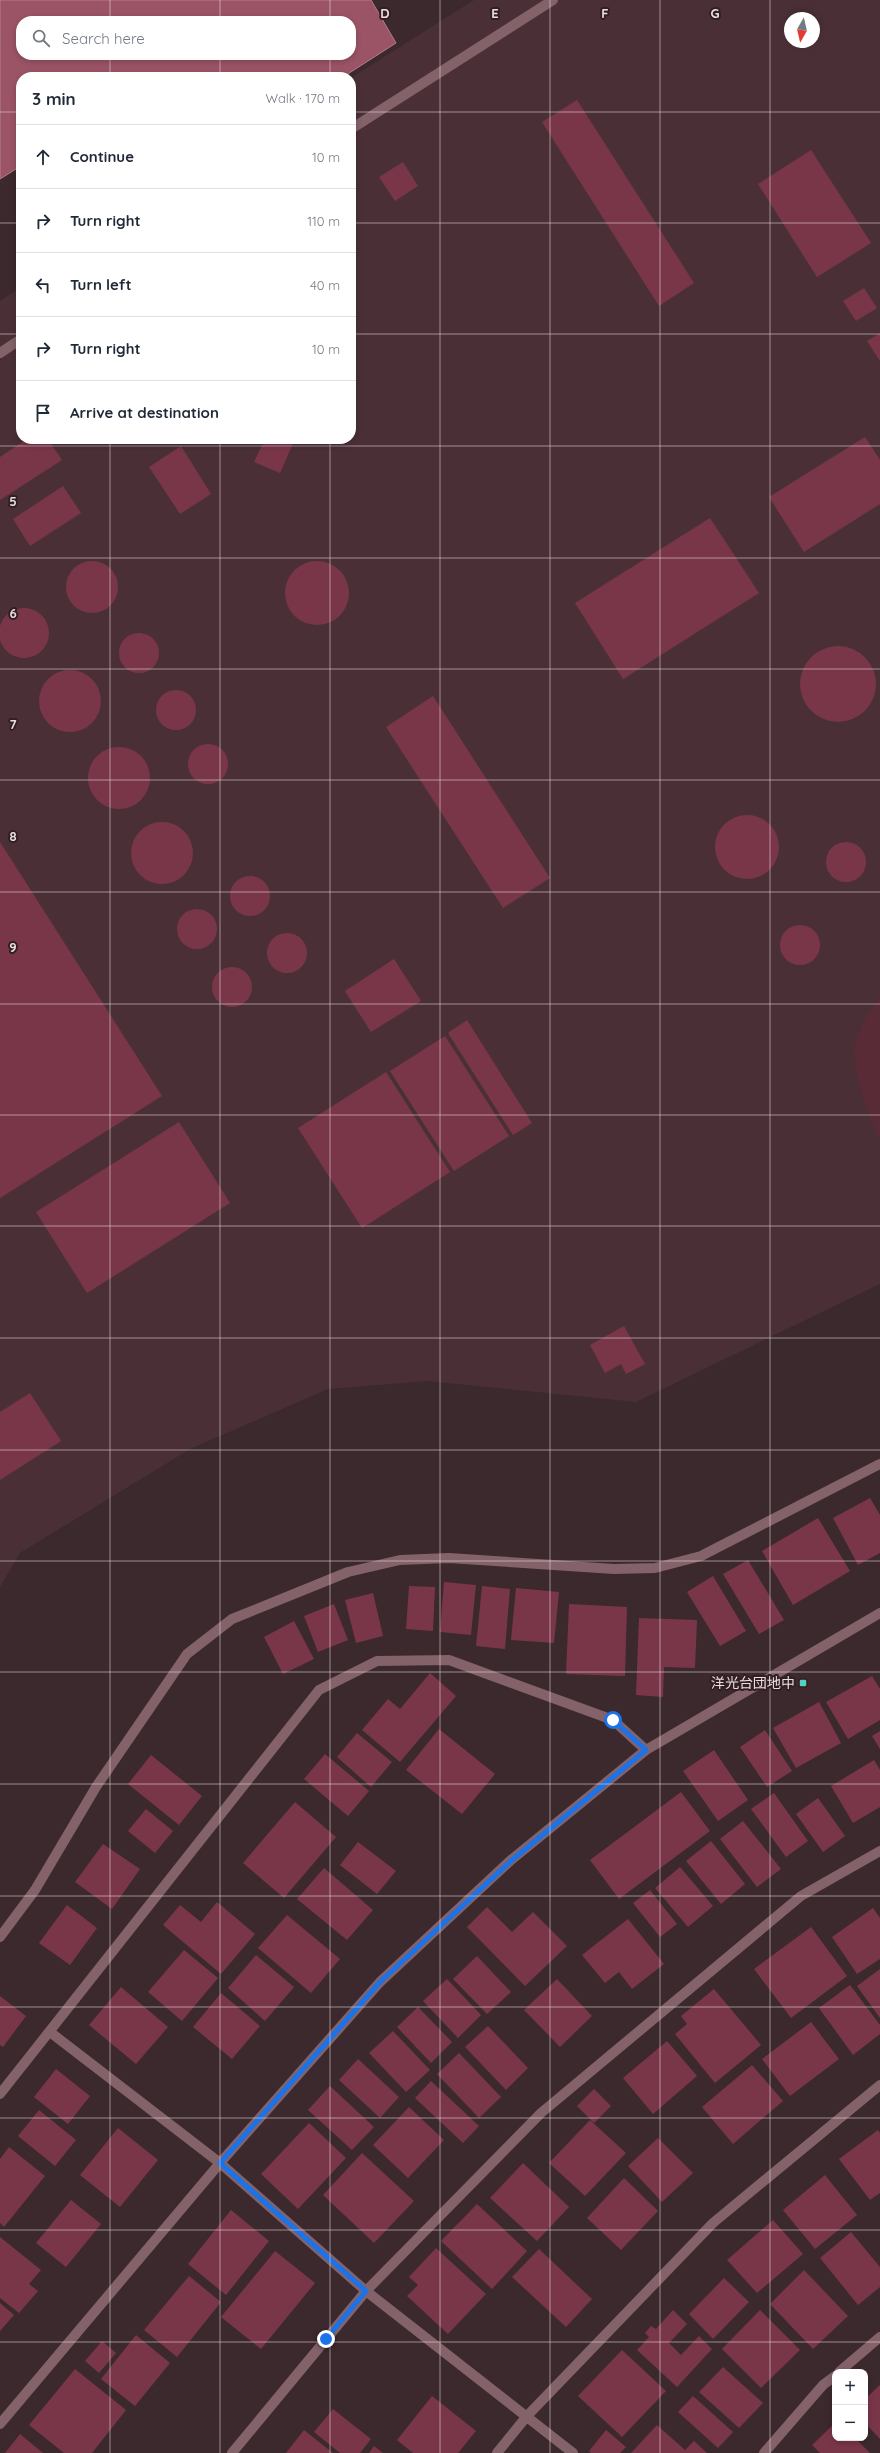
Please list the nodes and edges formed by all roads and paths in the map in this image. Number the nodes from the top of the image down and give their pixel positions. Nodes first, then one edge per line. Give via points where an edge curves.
1 (553, 0) edge
2 (356, 126) edge
3 (16, 342) edge
4 (0, 353) edge
5 (880, 1464) edge
6 (880, 1613) edge
7 (646, 1750) junction
8 (880, 1851) edge
9 (0, 1937) edge
10 (50, 2032) junction
11 (880, 2085) edge
12 (0, 2094) edge
13 (220, 2163) junction
14 (366, 2291) junction
15 (880, 2337) edge
16 (843, 2369) edge
17 (832, 2378) edge
18 (527, 2416) junction
19 (0, 2424) edge
20 (232, 2453) edge
21 (496, 2453) edge
22 (573, 2453) edge
23 (764, 2453) edge

1 - 2 street
3 - 4 street
5 - 9 street via 701,1556 656,1568 614,1569 449,1558 400,1560 348,1572 232,1619 187,1654 96,1787 35,1890
6 - 7 street
7 - 10 street via 613,1720 449,1660 377,1661 319,1690
7 - 13 street via 512,1860 380,1982
8 - 14 street via 801,1896 541,2113
10 - 12 street
10 - 13 street
11 - 18 street via 713,2223
13 - 14 street
13 - 19 street
14 - 18 street
14 - 20 street
15 - 16 street
17 - 23 street
18 - 21 street
18 - 22 street

